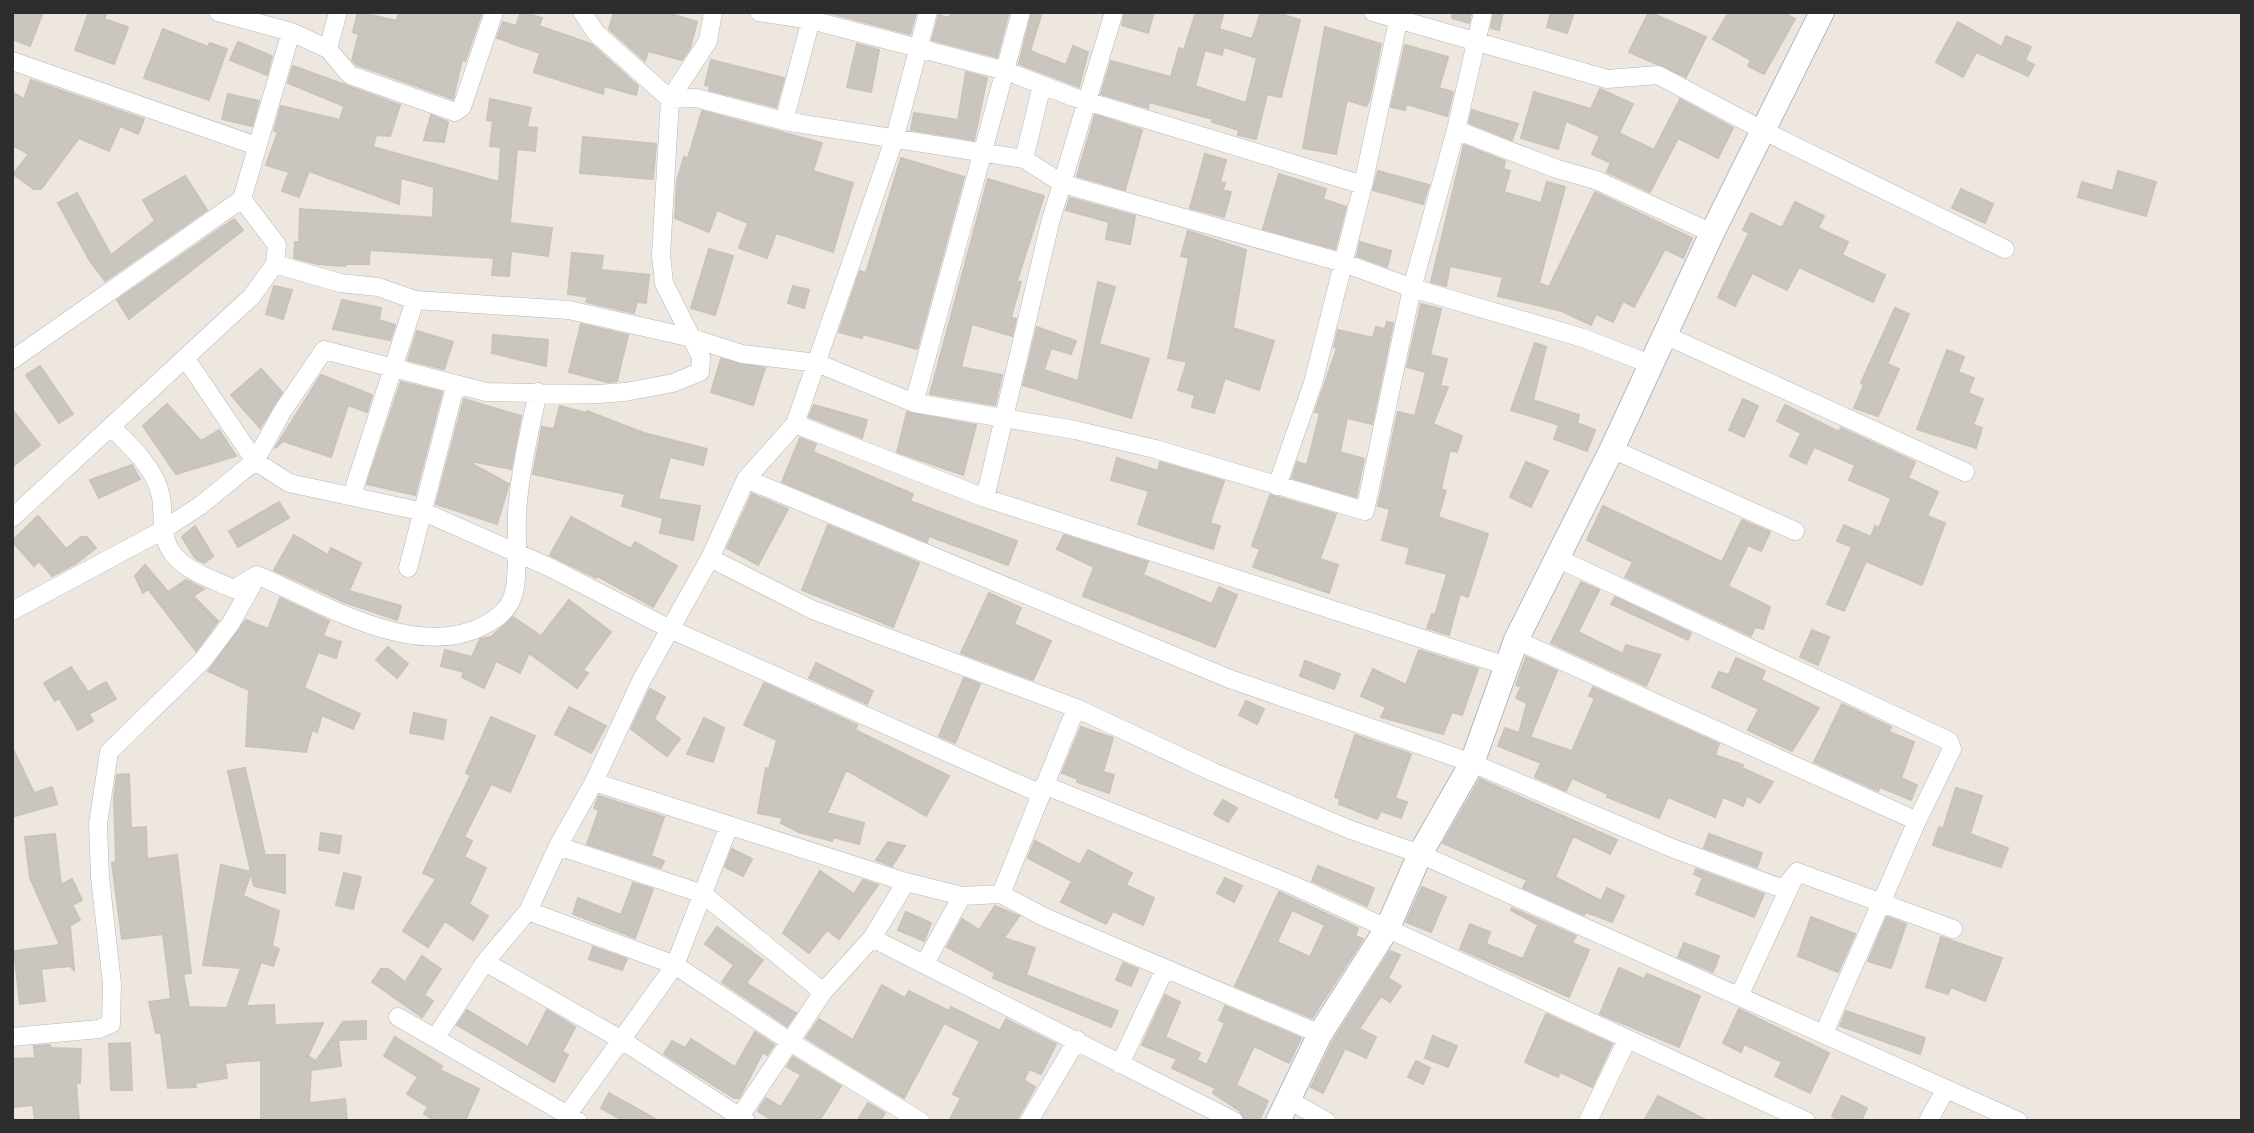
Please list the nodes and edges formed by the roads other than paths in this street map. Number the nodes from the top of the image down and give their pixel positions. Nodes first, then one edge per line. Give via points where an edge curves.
1 (218, 12) edge
2 (338, 12) edge
3 (494, 12) edge
4 (582, 12) edge
5 (713, 12) edge
6 (760, 12) edge
7 (928, 12) edge
8 (1021, 12) edge
9 (1114, 12) edge
10 (1373, 12) edge
11 (1483, 12) edge
12 (1822, 12) edge
13 (812, 16) edge
14 (1399, 16) edge
15 (291, 32) junction
16 (1476, 44) junction
17 (328, 49) junction
18 (919, 49) junction
19 (12, 61) edge
20 (1006, 71) junction
21 (1042, 85) junction
22 (670, 99) junction
23 (1085, 99) junction
24 (784, 121) junction
25 (1456, 130) junction
26 (1764, 131) junction
27 (895, 137) junction
28 (257, 146) junction
29 (984, 151) junction
30 (1024, 159) junction
31 (1063, 184) junction
32 (1363, 185) junction
33 (242, 199) junction
34 (1712, 233) junction
35 (2006, 249) dead end
36 (1344, 263) junction
37 (275, 264) junction
38 (1412, 288) junction
39 (415, 300) junction
40 (1665, 335) junction
41 (692, 338) junction
42 (186, 359) junction
43 (12, 360) edge
44 (817, 363) junction
45 (1650, 364) junction
46 (391, 369) junction
47 (455, 387) junction
48 (538, 392) junction
49 (914, 403) junction
50 (1003, 418) junction
51 (795, 424) junction
52 (111, 427) junction
53 (1612, 449) junction
54 (255, 461) junction
55 (1965, 472) dead end
56 (746, 478) junction
57 (1276, 486) junction
58 (352, 495) junction
59 (985, 498) junction
60 (424, 512) junction
61 (12, 518) edge
62 (163, 530) junction
63 (1795, 531) dead end
64 (514, 553) junction
65 (710, 558) junction
66 (1557, 558) junction
67 (408, 568) dead end
68 (257, 575) junction
69 (12, 611) edge
70 (670, 629) junction
71 (1516, 640) junction
72 (1507, 666) junction
73 (1076, 708) junction
74 (1472, 762) junction
75 (594, 782) junction
76 (1042, 789) junction
77 (1917, 821) junction
78 (729, 826) junction
79 (558, 846) junction
80 (1420, 854) junction
81 (1797, 872) junction
82 (906, 882) junction
83 (703, 894) junction
84 (1001, 894) junction
85 (962, 896) junction
86 (1881, 904) junction
87 (528, 911) junction
88 (1388, 927) junction
89 (1953, 929) dead end
90 (872, 938) junction
91 (485, 962) junction
92 (925, 963) junction
93 (675, 965) junction
94 (1164, 969) junction
95 (823, 992) junction
96 (1740, 994) junction
97 (398, 1017) dead end
98 (1824, 1033) junction
99 (1320, 1034) junction
100 (436, 1037) junction
101 (12, 1038) edge
102 (620, 1039) junction
103 (1077, 1040) junction
104 (1628, 1040) junction
105 (792, 1043) junction
106 (1121, 1064) junction
107 (1946, 1089) junction
108 (1284, 1110) edge
109 (573, 1118) edge
110 (741, 1119) edge
111 (920, 1121) edge
112 (1029, 1121) edge
113 (1234, 1121) edge
114 (1326, 1121) edge
115 (1588, 1121) edge
116 (1806, 1121) edge
117 (1927, 1121) edge
118 (2018, 1121) edge

1 - 15 street
2 - 17 street
3 - 17 street via 459,111 350,75
4 - 22 street via 596,33
5 - 22 street via 708,41
6 - 13 street
7 - 18 street
8 - 20 street
9 - 23 street
10 - 14 street
11 - 16 street
12 - 26 street
13 - 18 street
13 - 24 street
14 - 16 street
14 - 32 street
15 - 17 street
15 - 28 street
16 - 25 street
16 - 26 street via 1607,79 1658,75
18 - 20 street
18 - 27 street
19 - 28 street
20 - 21 street
20 - 29 street
21 - 23 street
21 - 30 street
22 - 24 street via 696,98
22 - 41 street via 661,255 664,283
23 - 31 street
23 - 32 street
24 - 27 street
25 - 34 street via 1596,180
25 - 38 street
26 - 34 street
26 - 35 street
27 - 29 street
27 - 44 street
28 - 33 street
29 - 30 street
29 - 49 street
30 - 31 street
31 - 36 street
31 - 50 street
32 - 36 street
33 - 37 street via 277,245
33 - 43 street
34 - 40 street
36 - 38 street
36 - 57 street via 1314,383
37 - 39 street
37 - 42 street via 252,296
38 - 45 street via 1515,316
38 - 57 street via 1364,511
39 - 41 street via 569,310
39 - 46 street
40 - 45 street
40 - 55 street
41 - 44 street via 742,354
41 - 48 street via 701,357 700,372 673,383 597,394
42 - 52 street
42 - 54 street
44 - 49 street
44 - 51 street
45 - 53 street
46 - 47 street
46 - 54 street via 324,351
46 - 58 street
47 - 48 street
47 - 60 street
48 - 64 street via 520,471
49 - 50 street
50 - 57 street via 1155,449
50 - 59 street
51 - 56 street
51 - 59 street
52 - 61 street
52 - 62 street via 147,466 161,494
53 - 63 street
53 - 66 street
54 - 58 street via 289,483
54 - 62 street
56 - 65 street
56 - 74 street via 1230,679
58 - 60 street
59 - 72 street
60 - 64 street
60 - 67 street
62 - 68 street via 174,555 233,589
62 - 69 street
64 - 68 street via 517,579 508,607 470,632 435,638 406,636
64 - 70 street
65 - 70 street
65 - 73 street via 813,610
66 - 71 street
66 - 77 street via 1949,741 1952,750
68 - 101 street via 204,660 109,752 98,824 112,984 111,1024
70 - 75 street via 640,681
70 - 76 street
71 - 72 street
71 - 77 street
72 - 74 street
73 - 76 street
73 - 80 street via 1213,772
74 - 80 street
74 - 81 street via 1771,886 1785,887
75 - 78 street
75 - 79 street
76 - 84 street
76 - 88 street
77 - 86 street
78 - 82 street
78 - 83 street
79 - 83 street
79 - 87 street
80 - 88 street
80 - 96 street
81 - 86 street
81 - 96 street
82 - 85 street
82 - 90 street
83 - 93 street
83 - 95 street
84 - 85 street
84 - 94 street
85 - 92 street
86 - 89 street
86 - 98 street
87 - 91 street
87 - 93 street
88 - 99 street
88 - 104 street
90 - 92 street
90 - 95 street
91 - 100 street
91 - 102 street
92 - 103 street
93 - 102 street
93 - 105 street
94 - 99 street
94 - 106 street
95 - 105 street
96 - 98 street
97 - 100 street
98 - 107 street
99 - 108 street
100 - 109 street
102 - 109 street
102 - 110 street
103 - 106 street
103 - 112 street
104 - 115 street
104 - 116 street
105 - 110 street
105 - 111 street
106 - 113 street
107 - 117 street
107 - 118 street
108 - 114 street

